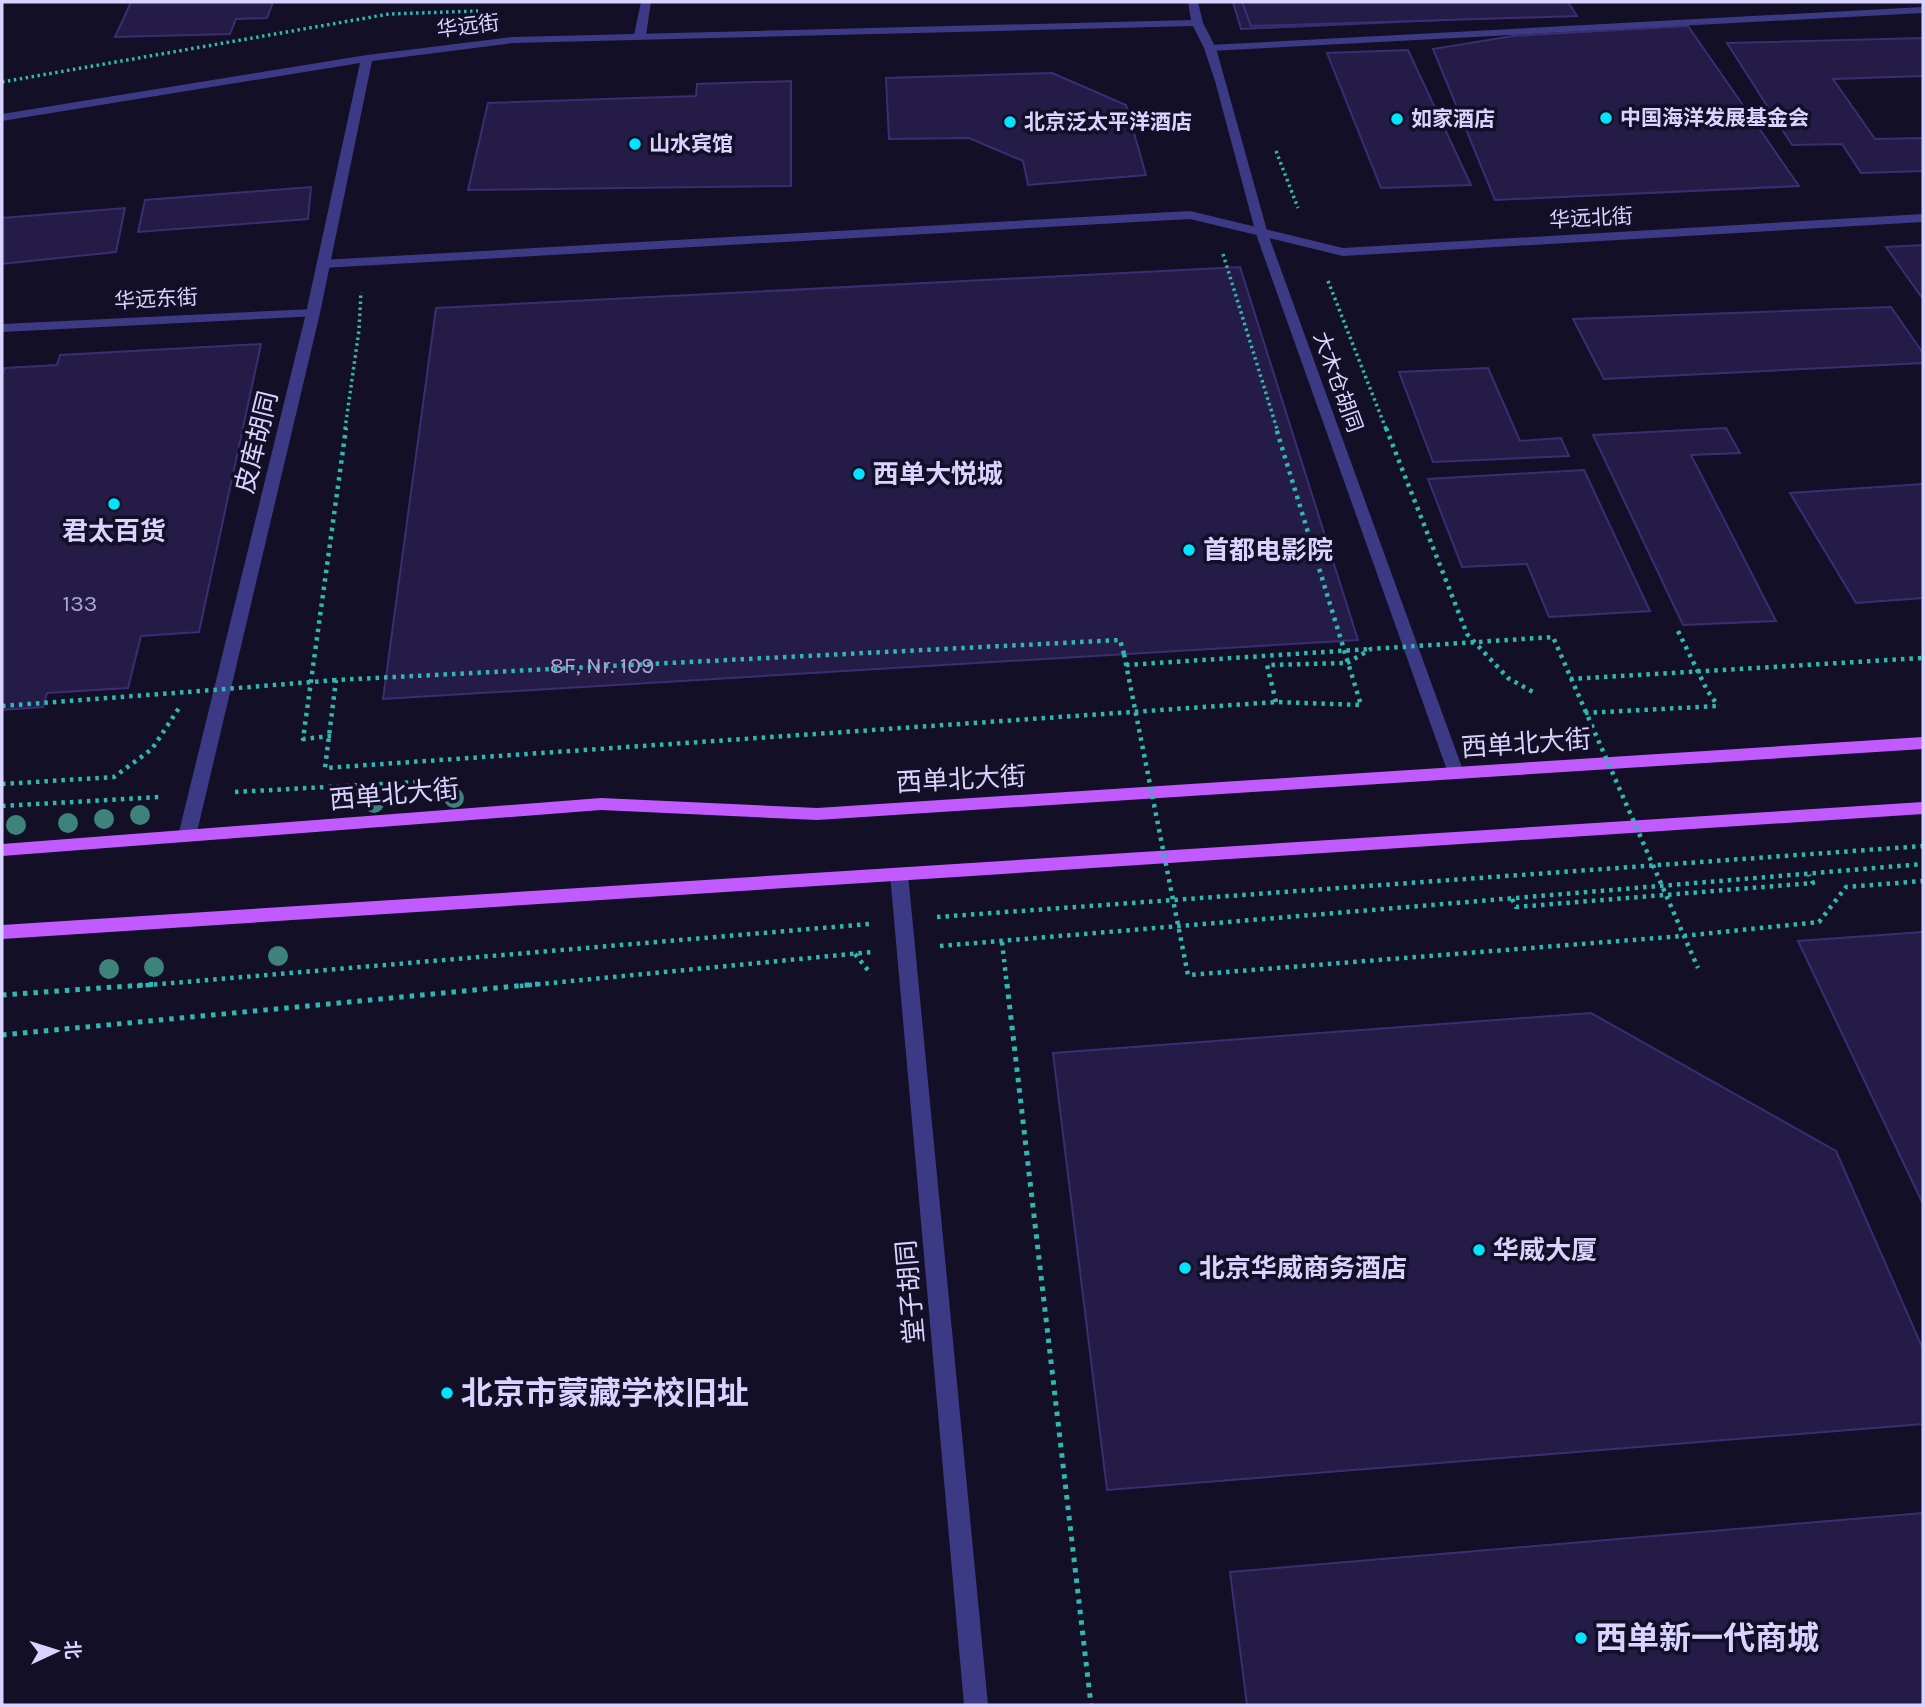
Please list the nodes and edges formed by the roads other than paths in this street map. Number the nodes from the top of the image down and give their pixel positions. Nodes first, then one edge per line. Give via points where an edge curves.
1 (646, 2) edge
2 (1193, 2) edge
3 (1923, 10) edge
4 (1197, 23) junction
5 (640, 35) junction
6 (1210, 48) junction
7 (367, 58) junction
8 (2, 117) edge
9 (1923, 218) edge
10 (1262, 234) junction
11 (322, 264) junction
12 (313, 313) junction
13 (2, 328) edge
14 (1923, 744) edge
15 (1456, 773) junction
16 (1923, 808) edge
17 (187, 836) junction
18 (2, 850) edge
19 (899, 874) junction
20 (2, 932) edge
21 (976, 1705) edge

1 - 5 street
2 - 4 street, 大木仓胡同
3 - 6 street
4 - 5 street, 华远街
4 - 6 street, 大木仓胡同
5 - 7 street, 华远街 via 513,40
6 - 10 street, 大木仓胡同
7 - 8 street, 华远街
7 - 11 street, 皮库胡同
9 - 10 street, 华远北街 via 1343,252
10 - 11 street, 华远北街 via 1190,215
10 - 15 street, 大木仓胡同
11 - 12 street, 皮库胡同
12 - 13 street, 华远东街
12 - 17 street, 皮库胡同
14 - 15 main road, 西单北大街
15 - 17 main road, 西单北大街 via 817,814 601,804
16 - 19 main road
17 - 18 main road, 西单北大街
19 - 20 main road
19 - 21 street, 堂子胡同

